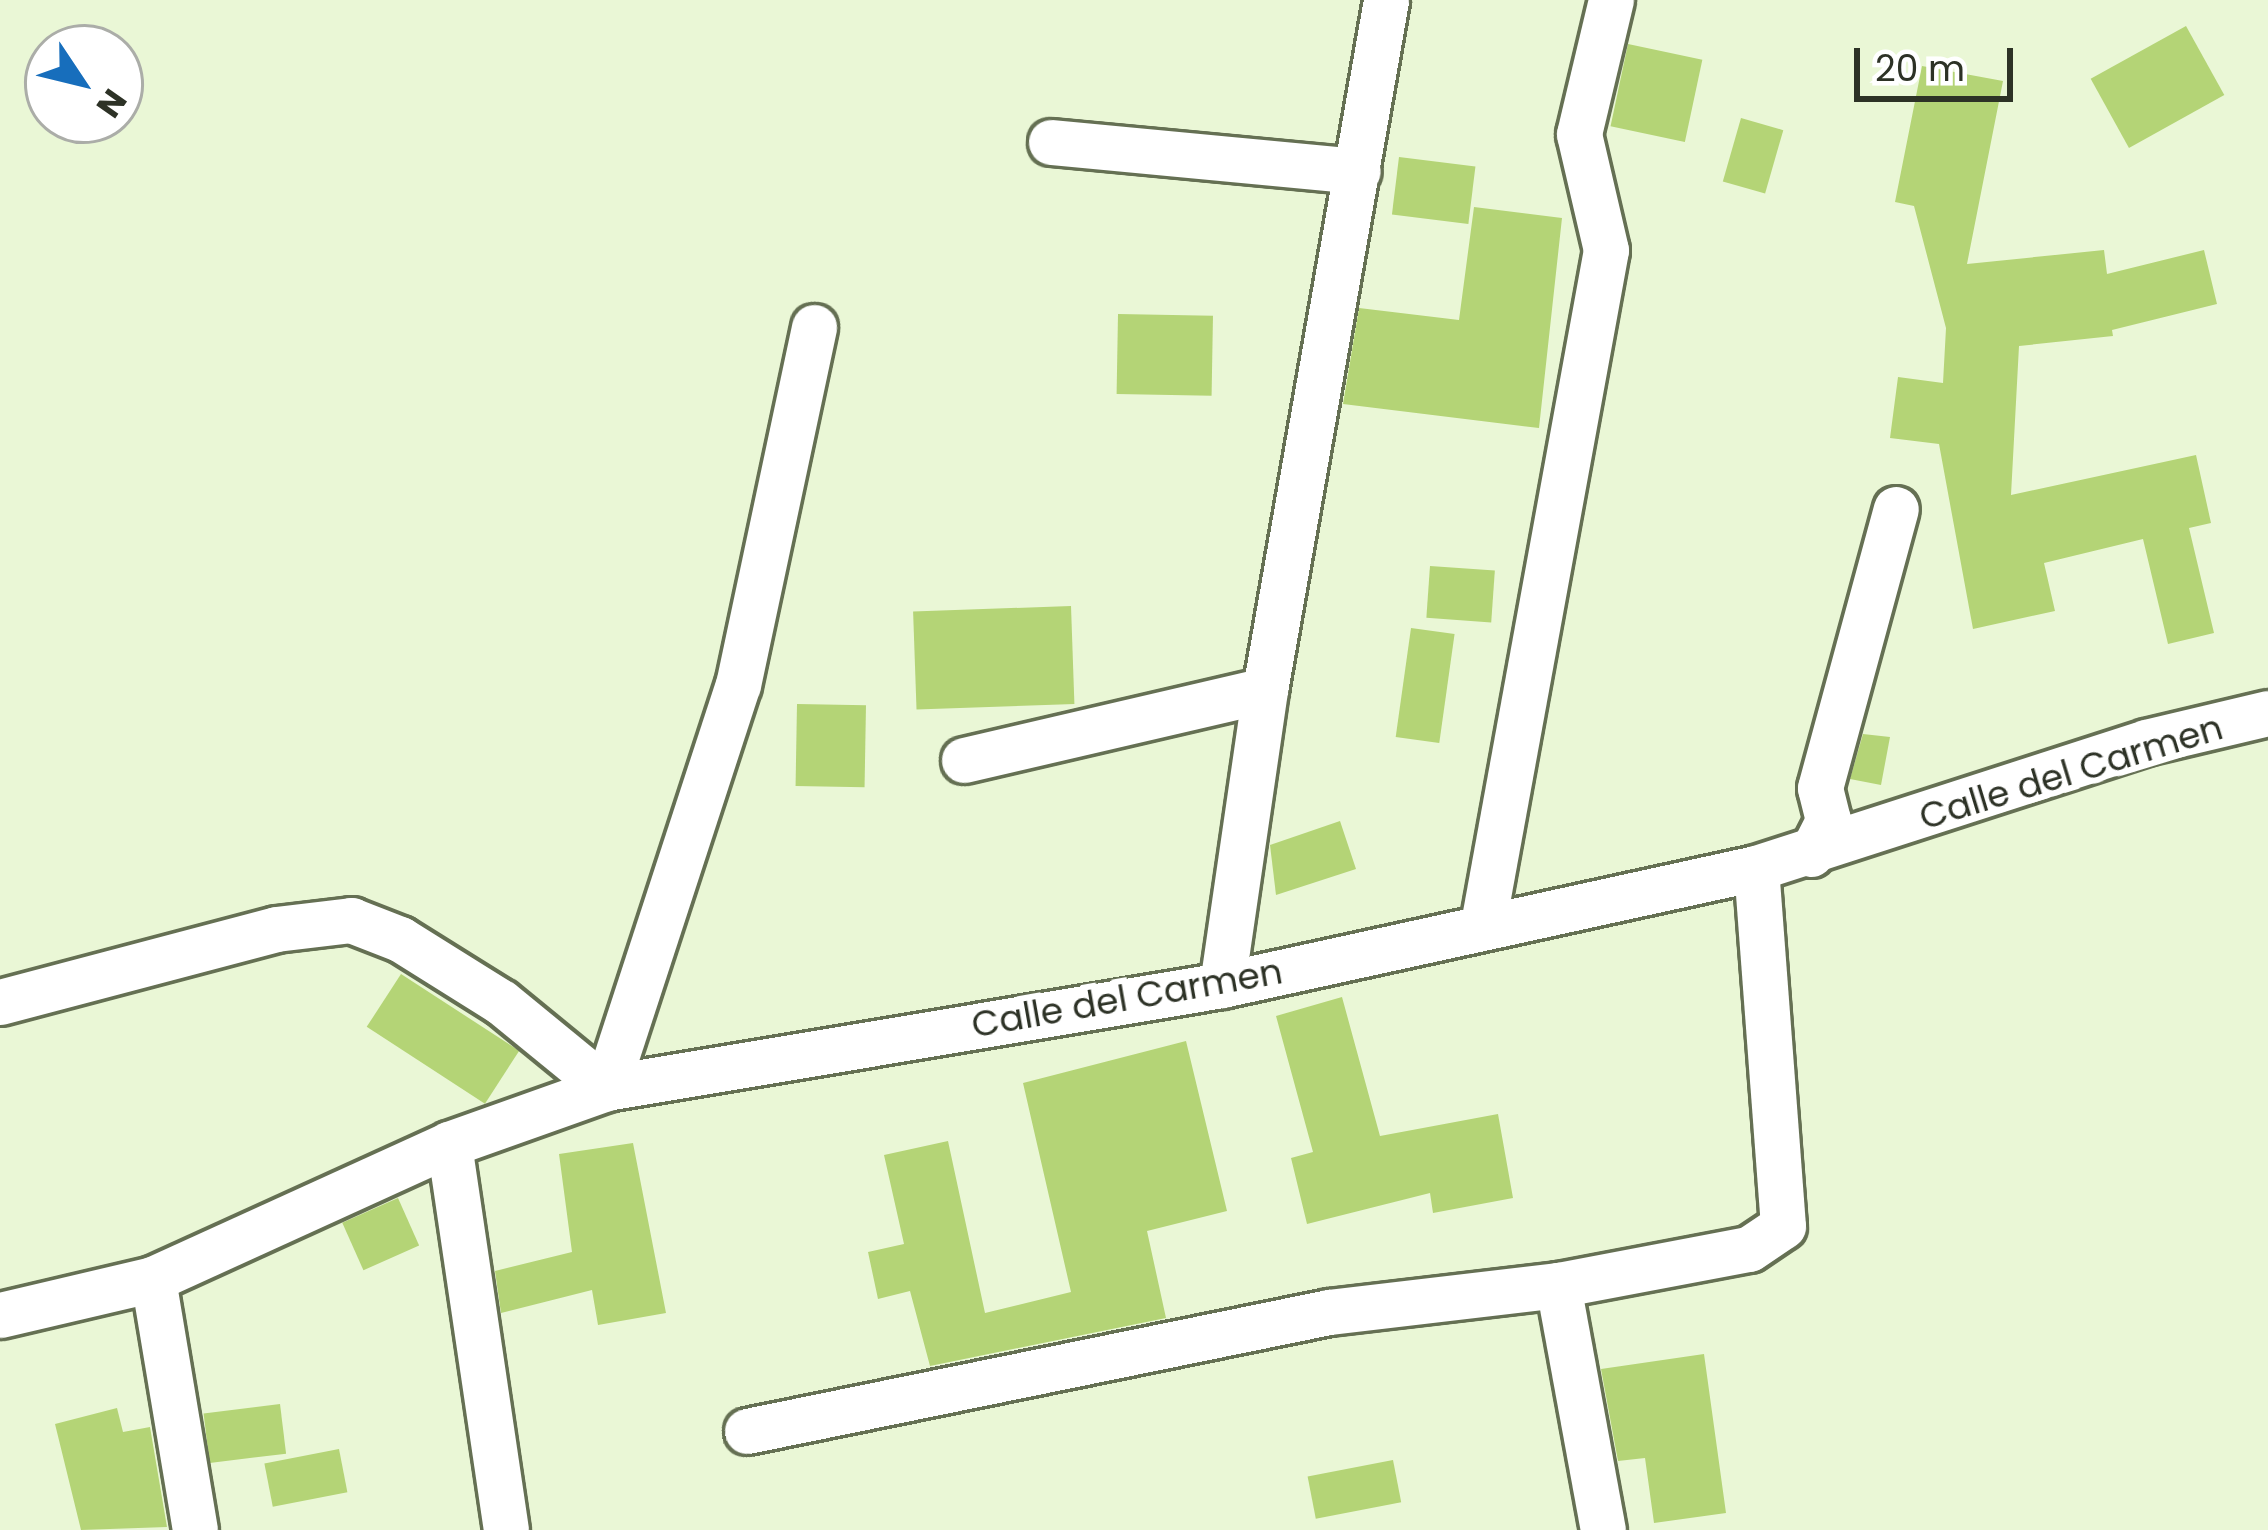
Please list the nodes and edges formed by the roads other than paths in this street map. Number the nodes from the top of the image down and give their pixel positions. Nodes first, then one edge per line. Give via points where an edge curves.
1 (1386, 0) edge
2 (1611, 0) edge
3 (1051, 142) dead end
4 (1358, 171) junction
5 (814, 327) dead end
6 (1896, 508) dead end
7 (1265, 690) junction
8 (2268, 713) edge
9 (964, 760) dead end
10 (1811, 854) junction
11 (1756, 868) junction
12 (1483, 924) junction
13 (1222, 985) junction
14 (0, 1002) edge
15 (607, 1088) junction
16 (449, 1144) junction
17 (153, 1279) junction
18 (1558, 1285) junction
19 (0, 1315) edge
20 (747, 1431) dead end
21 (195, 1530) edge
22 (506, 1530) edge
23 (1603, 1530) edge

1 - 4 street
2 - 12 street via 1579,134 1606,250
3 - 4 street
4 - 7 street
5 - 15 street via 737,685
6 - 10 street via 1820,788 1828,820
7 - 9 street
7 - 13 street
8 - 10 street, Calle del Carmen via 2146,742
10 - 11 street, Calle del Carmen
11 - 12 street, Calle del Carmen
11 - 18 street via 1784,1226 1749,1249
12 - 13 street, Calle del Carmen
13 - 15 street, Calle del Carmen
14 - 15 street via 276,929 351,920 400,939 501,1002
15 - 16 street, Calle del Carmen
16 - 17 street, Calle del Carmen
16 - 22 street
17 - 19 street, Calle del Carmen
17 - 21 street
18 - 20 street via 1329,1312
18 - 23 street

